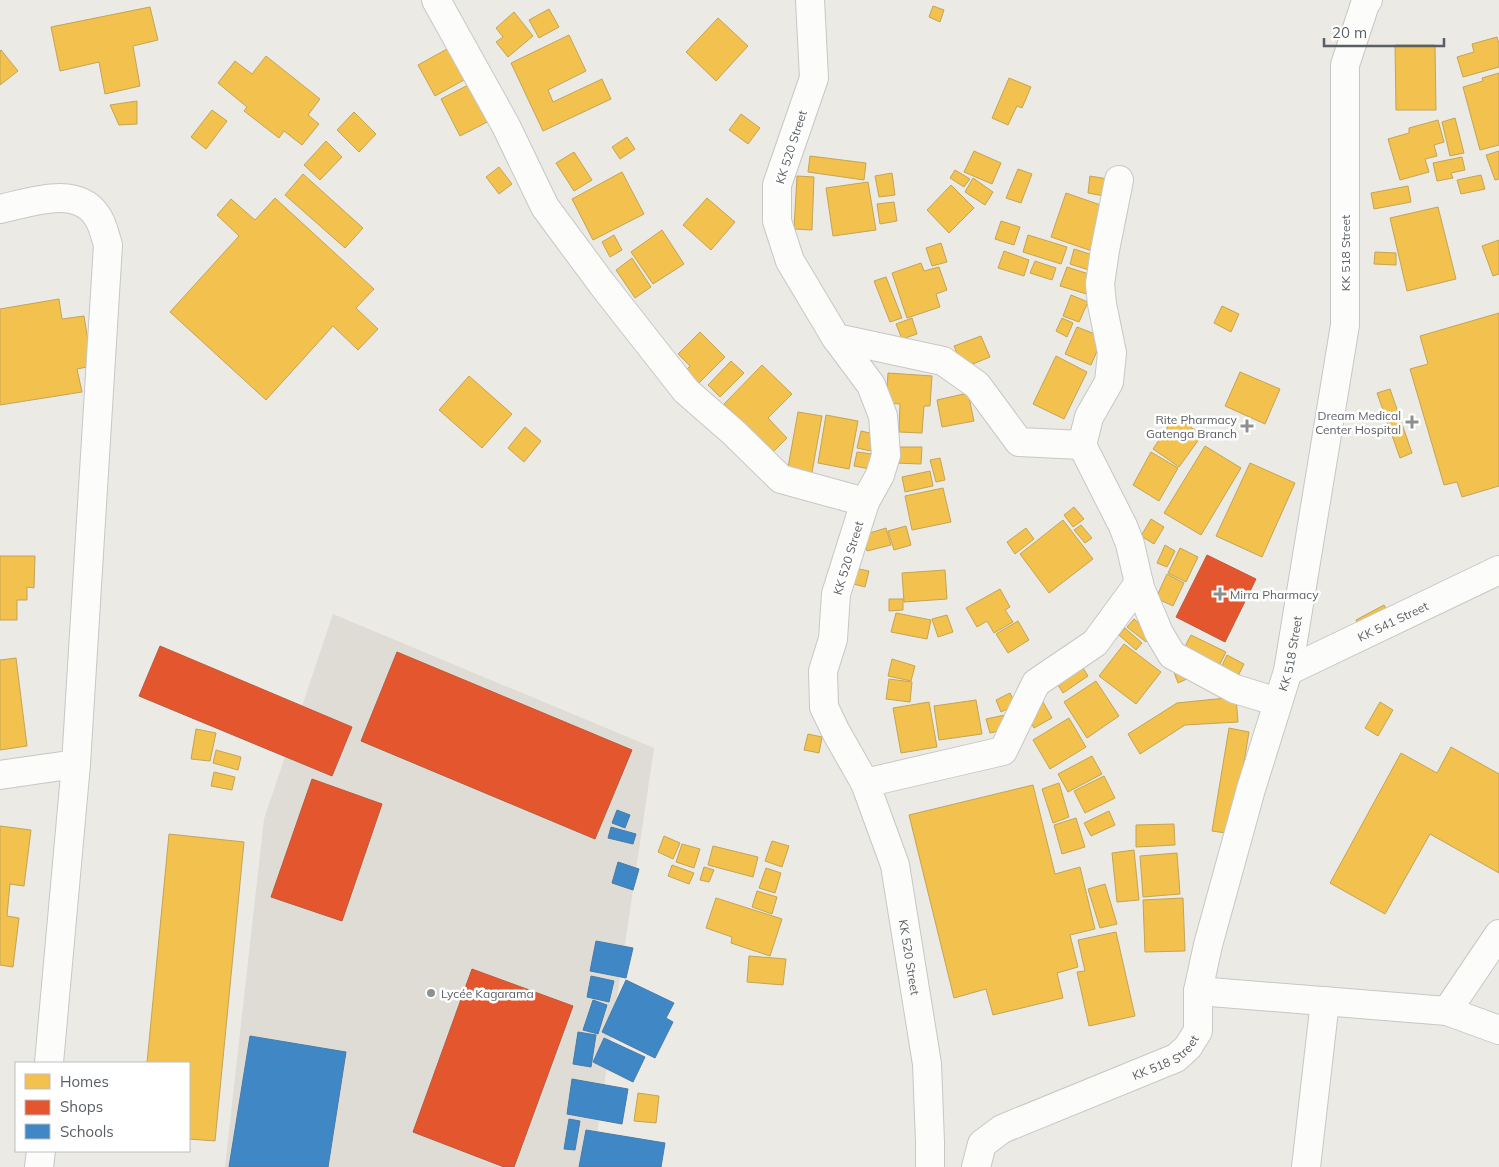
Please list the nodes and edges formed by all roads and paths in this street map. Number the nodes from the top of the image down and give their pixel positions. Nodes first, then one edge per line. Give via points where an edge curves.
1 (436, 0) edge
2 (810, 0) edge
3 (1368, 0) edge
4 (1119, 180) dead end
5 (0, 209) edge
6 (836, 338) junction
7 (1082, 445) junction
8 (865, 502) junction
9 (1499, 570) edge
10 (1139, 583) junction
11 (1288, 671) junction
12 (1278, 702) junction
13 (76, 764) junction
14 (0, 775) edge
15 (865, 783) junction
16 (1499, 934) edge
17 (1198, 991) junction
18 (1325, 1001) junction
19 (1448, 1011) junction
20 (1499, 1030) edge
21 (49, 1062) edge
22 (41, 1152) edge
23 (39, 1167) edge
24 (930, 1167) edge
25 (976, 1167) edge
26 (1306, 1167) edge

1 - 8 street via 506,126 545,207 686,391 781,479
2 - 6 street, KK 520 Street via 814,78 777,185 777,221 790,260
3 - 11 street, KK 518 Street via 1345,65 1344,325
4 - 7 street via 1100,284 1112,353 1109,382 1089,417
5 - 13 street via 52,198 79,200 98,217 108,245
6 - 7 street via 943,361 977,385 1019,442
6 - 8 street, KK 520 Street via 871,385 883,416 886,455 880,475
7 - 10 street via 1124,526
8 - 15 street, KK 520 Street via 836,594 833,639 823,672 824,707
9 - 11 street, KK 541 Street
10 - 12 street via 1159,633 1172,655 1235,689
10 - 15 street via 1095,643 1036,684 1003,750
11 - 12 street, KK 518 Street
12 - 17 street, KK 518 Street via 1251,789
13 - 14 street
13 - 21 street
15 - 24 street, KK 520 Street via 895,865 927,1064
16 - 19 street
17 - 18 street
17 - 25 street, KK 518 Street via 1198,1031 1176,1058 1002,1129 982,1144
18 - 19 street
18 - 26 street
19 - 20 street
22 - 23 street

